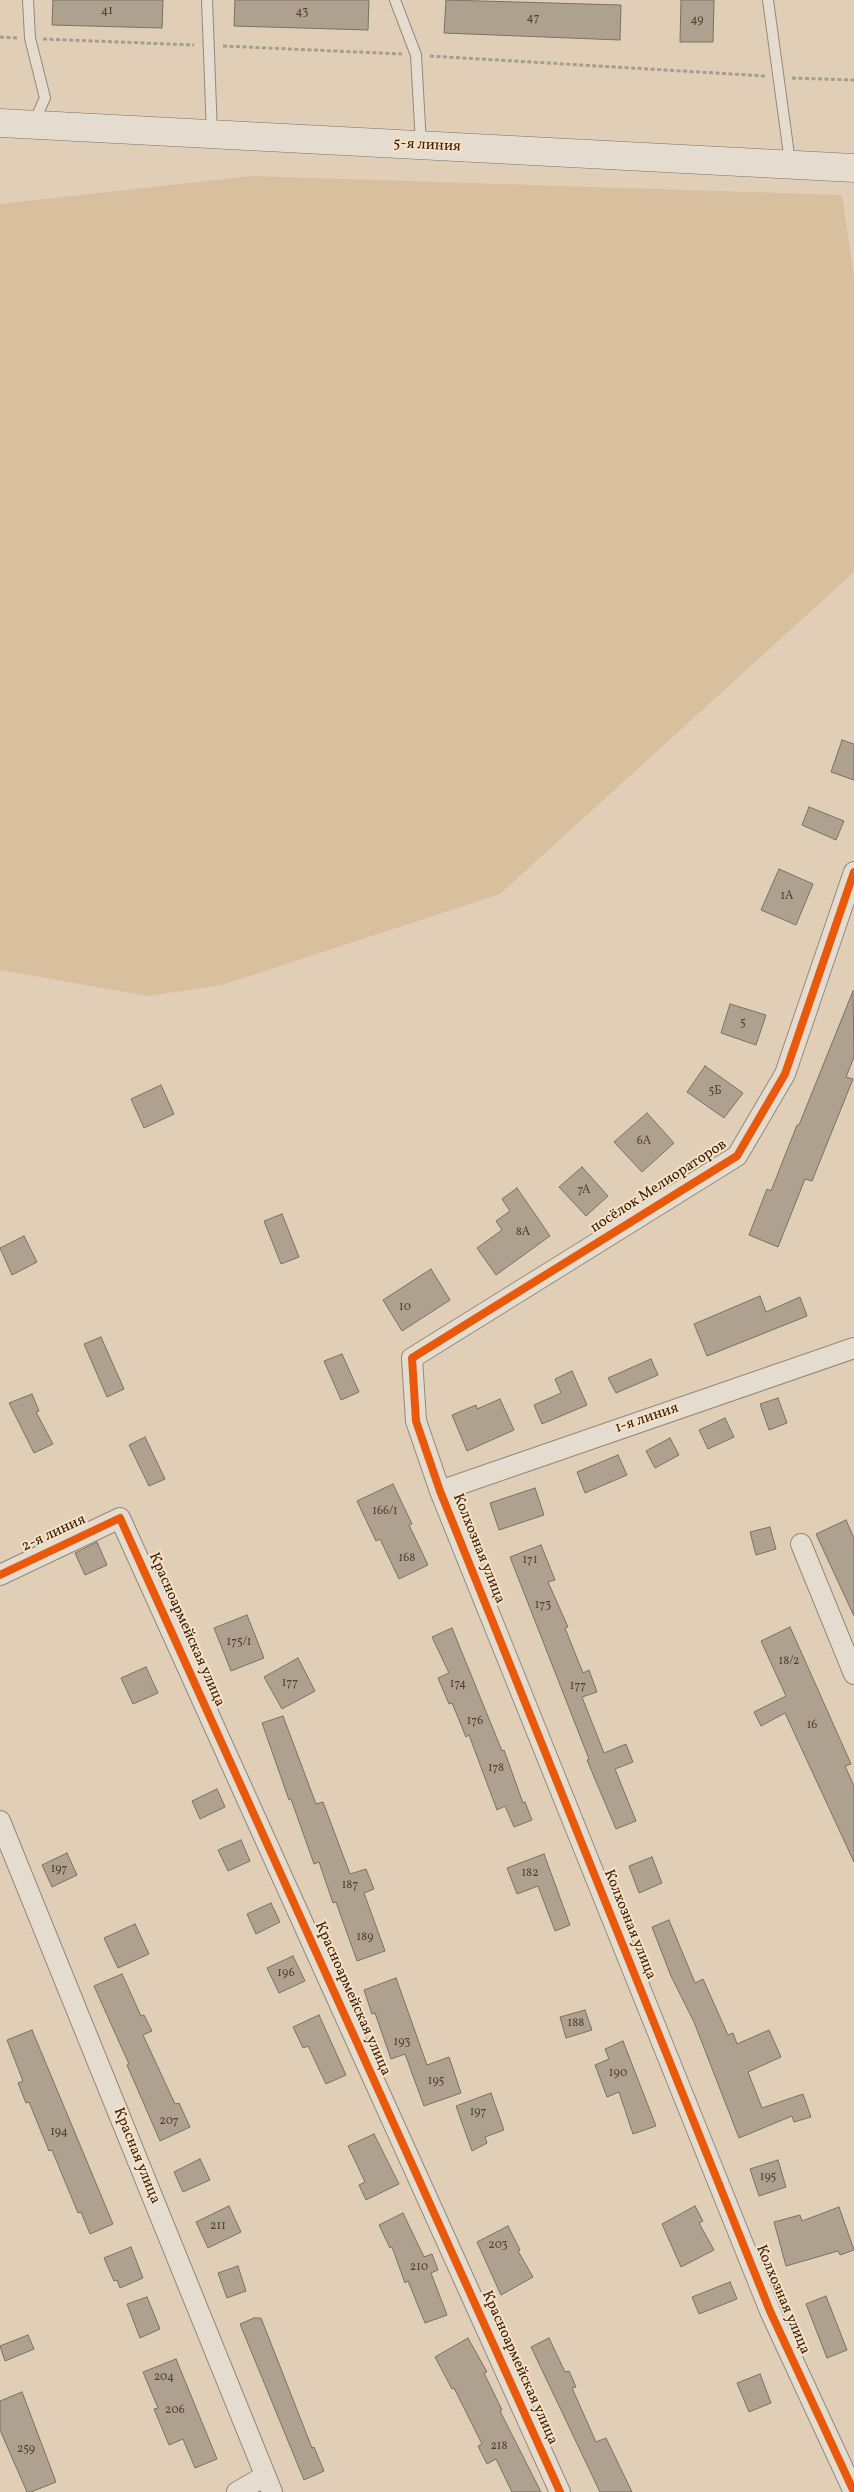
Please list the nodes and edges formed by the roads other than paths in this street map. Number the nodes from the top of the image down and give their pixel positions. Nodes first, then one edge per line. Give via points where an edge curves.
1 (28, 0) edge
2 (207, 0) edge
3 (395, 0) edge
4 (768, 0) edge
5 (0, 123) edge
6 (32, 125) junction
7 (212, 134) junction
8 (422, 145) junction
9 (790, 163) junction
10 (853, 172) edge
11 (854, 872) edge
12 (854, 1348) edge
13 (412, 1358) joint
14 (440, 1491) junction
15 (120, 1518) joint
16 (801, 1544) dead end
17 (0, 1574) edge
18 (854, 1674) edge
19 (0, 1821) edge
20 (268, 2484) edge
21 (237, 2492) edge
22 (560, 2492) edge
23 (854, 2492) edge

1 - 6 lane via 30,38 45,98
2 - 7 lane
3 - 8 lane via 416,55
4 - 9 lane
5 - 6 street, 5-я линия
6 - 7 street, 5-я линия
7 - 8 street, 5-я линия
8 - 9 street, 5-я линия
9 - 10 street, 5-я линия
11 - 13 street, посёлок Мелиораторов via 785,1074 737,1156
12 - 14 street, 1-я линия
13 - 14 street, Колхозная улица via 416,1421
14 - 23 street, Колхозная улица via 770,2311
15 - 17 street, 2-я линия
15 - 22 street, Красноармейская улица
16 - 18 street
19 - 20 street, Красная улица
20 - 21 street

